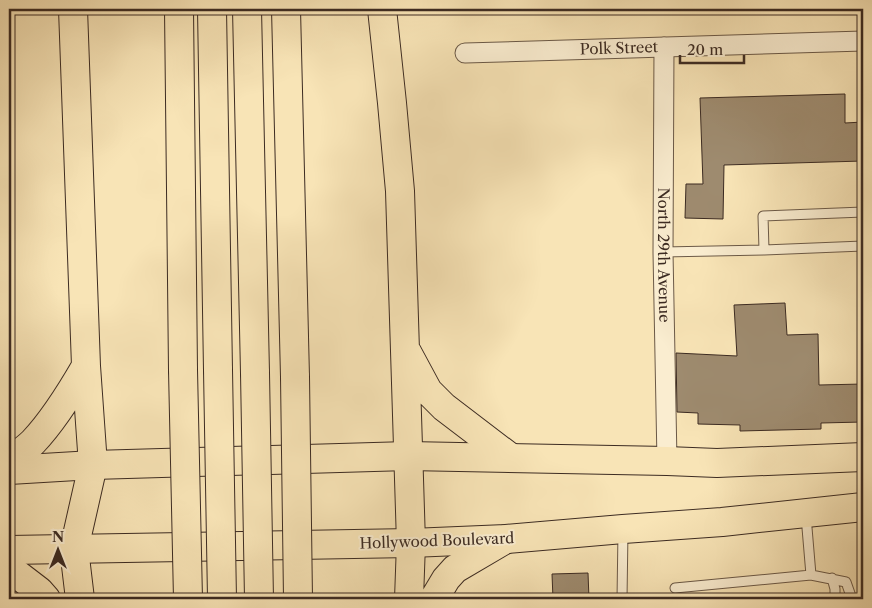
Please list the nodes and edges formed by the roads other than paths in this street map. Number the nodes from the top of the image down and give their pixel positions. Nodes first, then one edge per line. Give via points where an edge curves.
1 (73, 9) edge
2 (179, 9) edge
3 (212, 9) edge
4 (247, 9) edge
5 (286, 9) edge
6 (382, 9) edge
7 (863, 41) edge
8 (664, 47) junction
9 (465, 53) dead end
10 (863, 212) edge
11 (863, 246) edge
12 (764, 250) junction
13 (663, 252) junction
14 (404, 348) junction
15 (86, 366) junction
16 (408, 456) junction
17 (863, 457) edge
18 (512, 458) junction
19 (9, 461) edge
20 (667, 461) junction
21 (93, 465) junction
22 (9, 470) edge
23 (863, 507) edge
24 (806, 513) junction
25 (622, 529) junction
26 (506, 539) junction
27 (411, 543) junction
28 (74, 549) junction
29 (9, 550) edge
30 (9, 568) edge
31 (811, 575) junction
32 (832, 578) junction
33 (675, 588) dead end
34 (46, 599) edge
35 (80, 599) edge
36 (188, 599) edge
37 (222, 599) edge
38 (259, 599) edge
39 (298, 599) edge
40 (409, 599) edge
41 (434, 599) edge
42 (622, 599) edge
43 (835, 599) edge
44 (852, 599) edge

1 - 15 main road
2 - 36 main road, bridge via 182,370
3 - 37 main road, bridge
4 - 38 main road, bridge
5 - 39 main road, bridge
6 - 14 main road via 400,191
7 - 8 street, Polk Street
8 - 9 street, Polk Street
8 - 13 street, North 29th Avenue
10 - 12 lane via 763,216
11 - 12 lane
12 - 13 lane
13 - 20 street, North 29th Avenue
14 - 16 main road
14 - 18 main road via 428,391 438,402
15 - 19 main road via 50,420 32,442
15 - 21 main road
16 - 18 main road
16 - 21 main road
16 - 27 main road
17 - 20 main road via 717,463
18 - 20 main road
21 - 22 main road
21 - 28 main road
23 - 24 main road, Hollywood Boulevard
24 - 25 main road, Hollywood Boulevard
24 - 31 lane
25 - 26 main road, Hollywood Boulevard
25 - 42 lane
26 - 27 main road, Hollywood Boulevard
26 - 41 main road via 455,569
27 - 28 main road, Hollywood Boulevard
27 - 40 main road
28 - 29 main road, Hollywood Boulevard
28 - 35 main road
30 - 34 main road
31 - 32 lane
31 - 33 lane
32 - 43 lane
32 - 44 lane via 846,582

